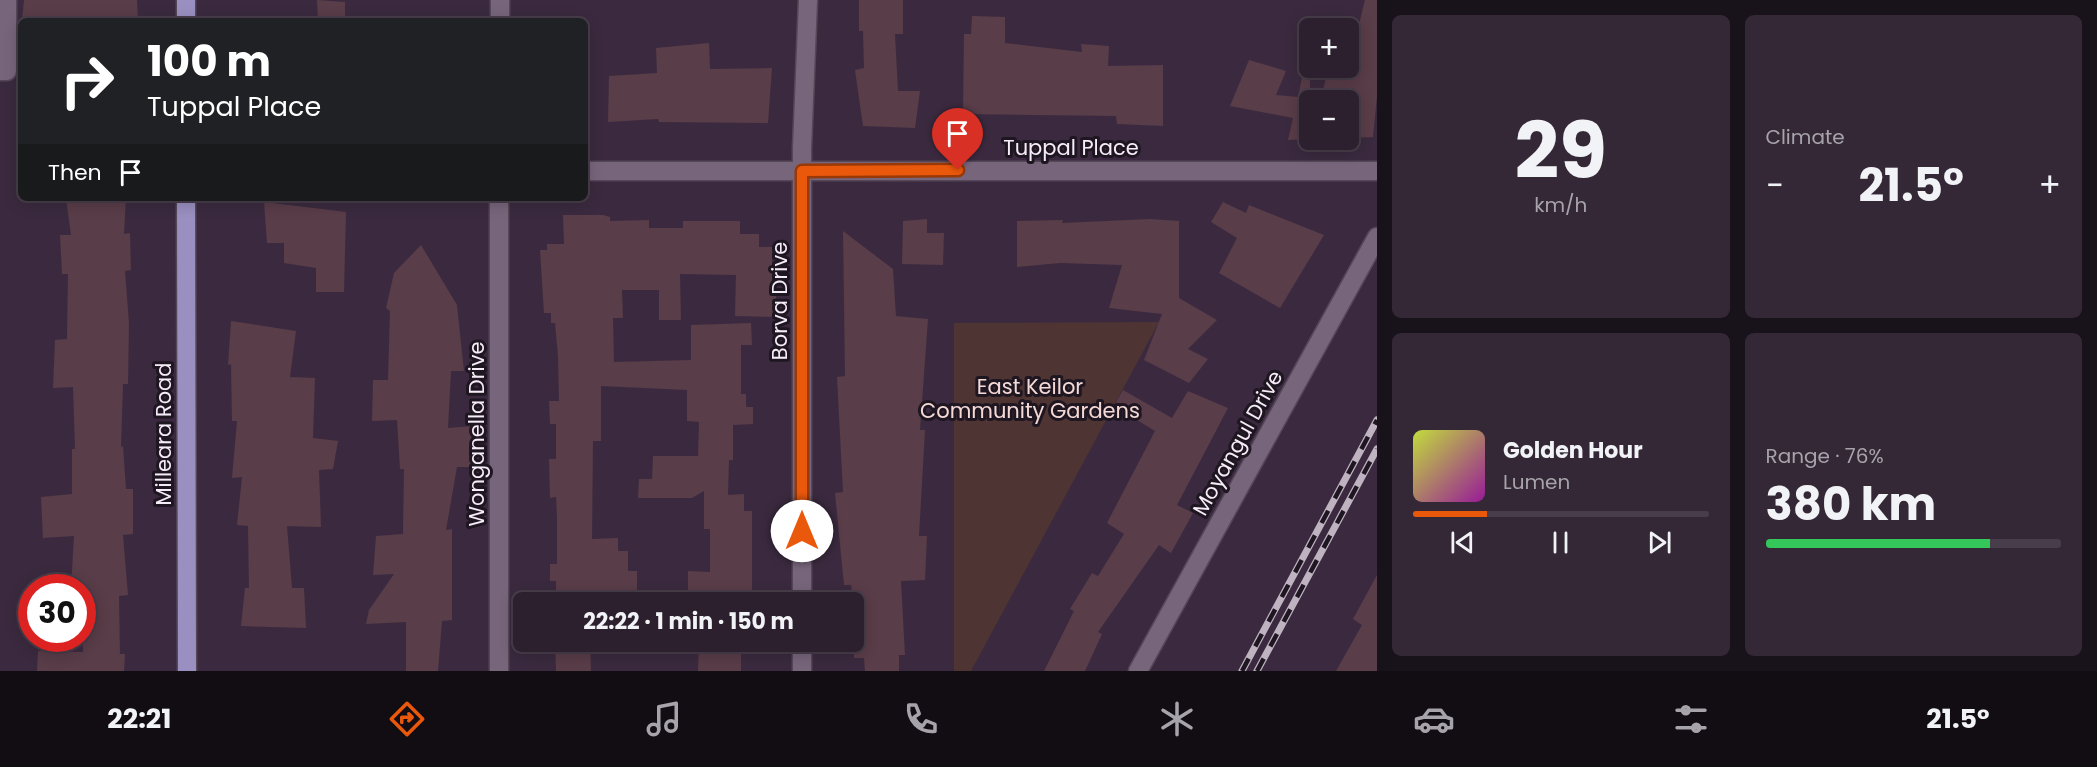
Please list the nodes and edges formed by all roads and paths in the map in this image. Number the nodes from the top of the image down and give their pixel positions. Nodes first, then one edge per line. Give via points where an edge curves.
1 (7, 0) edge
2 (186, 0) edge
3 (500, 0) edge
4 (808, 0) edge
5 (186, 18) edge
6 (500, 18) edge
7 (0, 71) edge
8 (588, 171) edge
9 (802, 171) junction
10 (1377, 171) edge
11 (186, 201) edge
12 (499, 201) edge
13 (1377, 237) edge
14 (802, 592) edge
15 (802, 652) edge
16 (187, 671) edge
17 (499, 671) edge
18 (802, 671) edge
19 (1138, 671) edge

1 - 7 street via 7,71
2 - 5 main road
3 - 6 street
4 - 9 street, Borva Drive
8 - 9 street, Tuppal Place
9 - 10 street, Tuppal Place
9 - 14 street, Borva Drive
11 - 16 main road, Milleara Road
12 - 17 street, Wonganella Drive
13 - 19 street, Moyangul Drive
15 - 18 street

